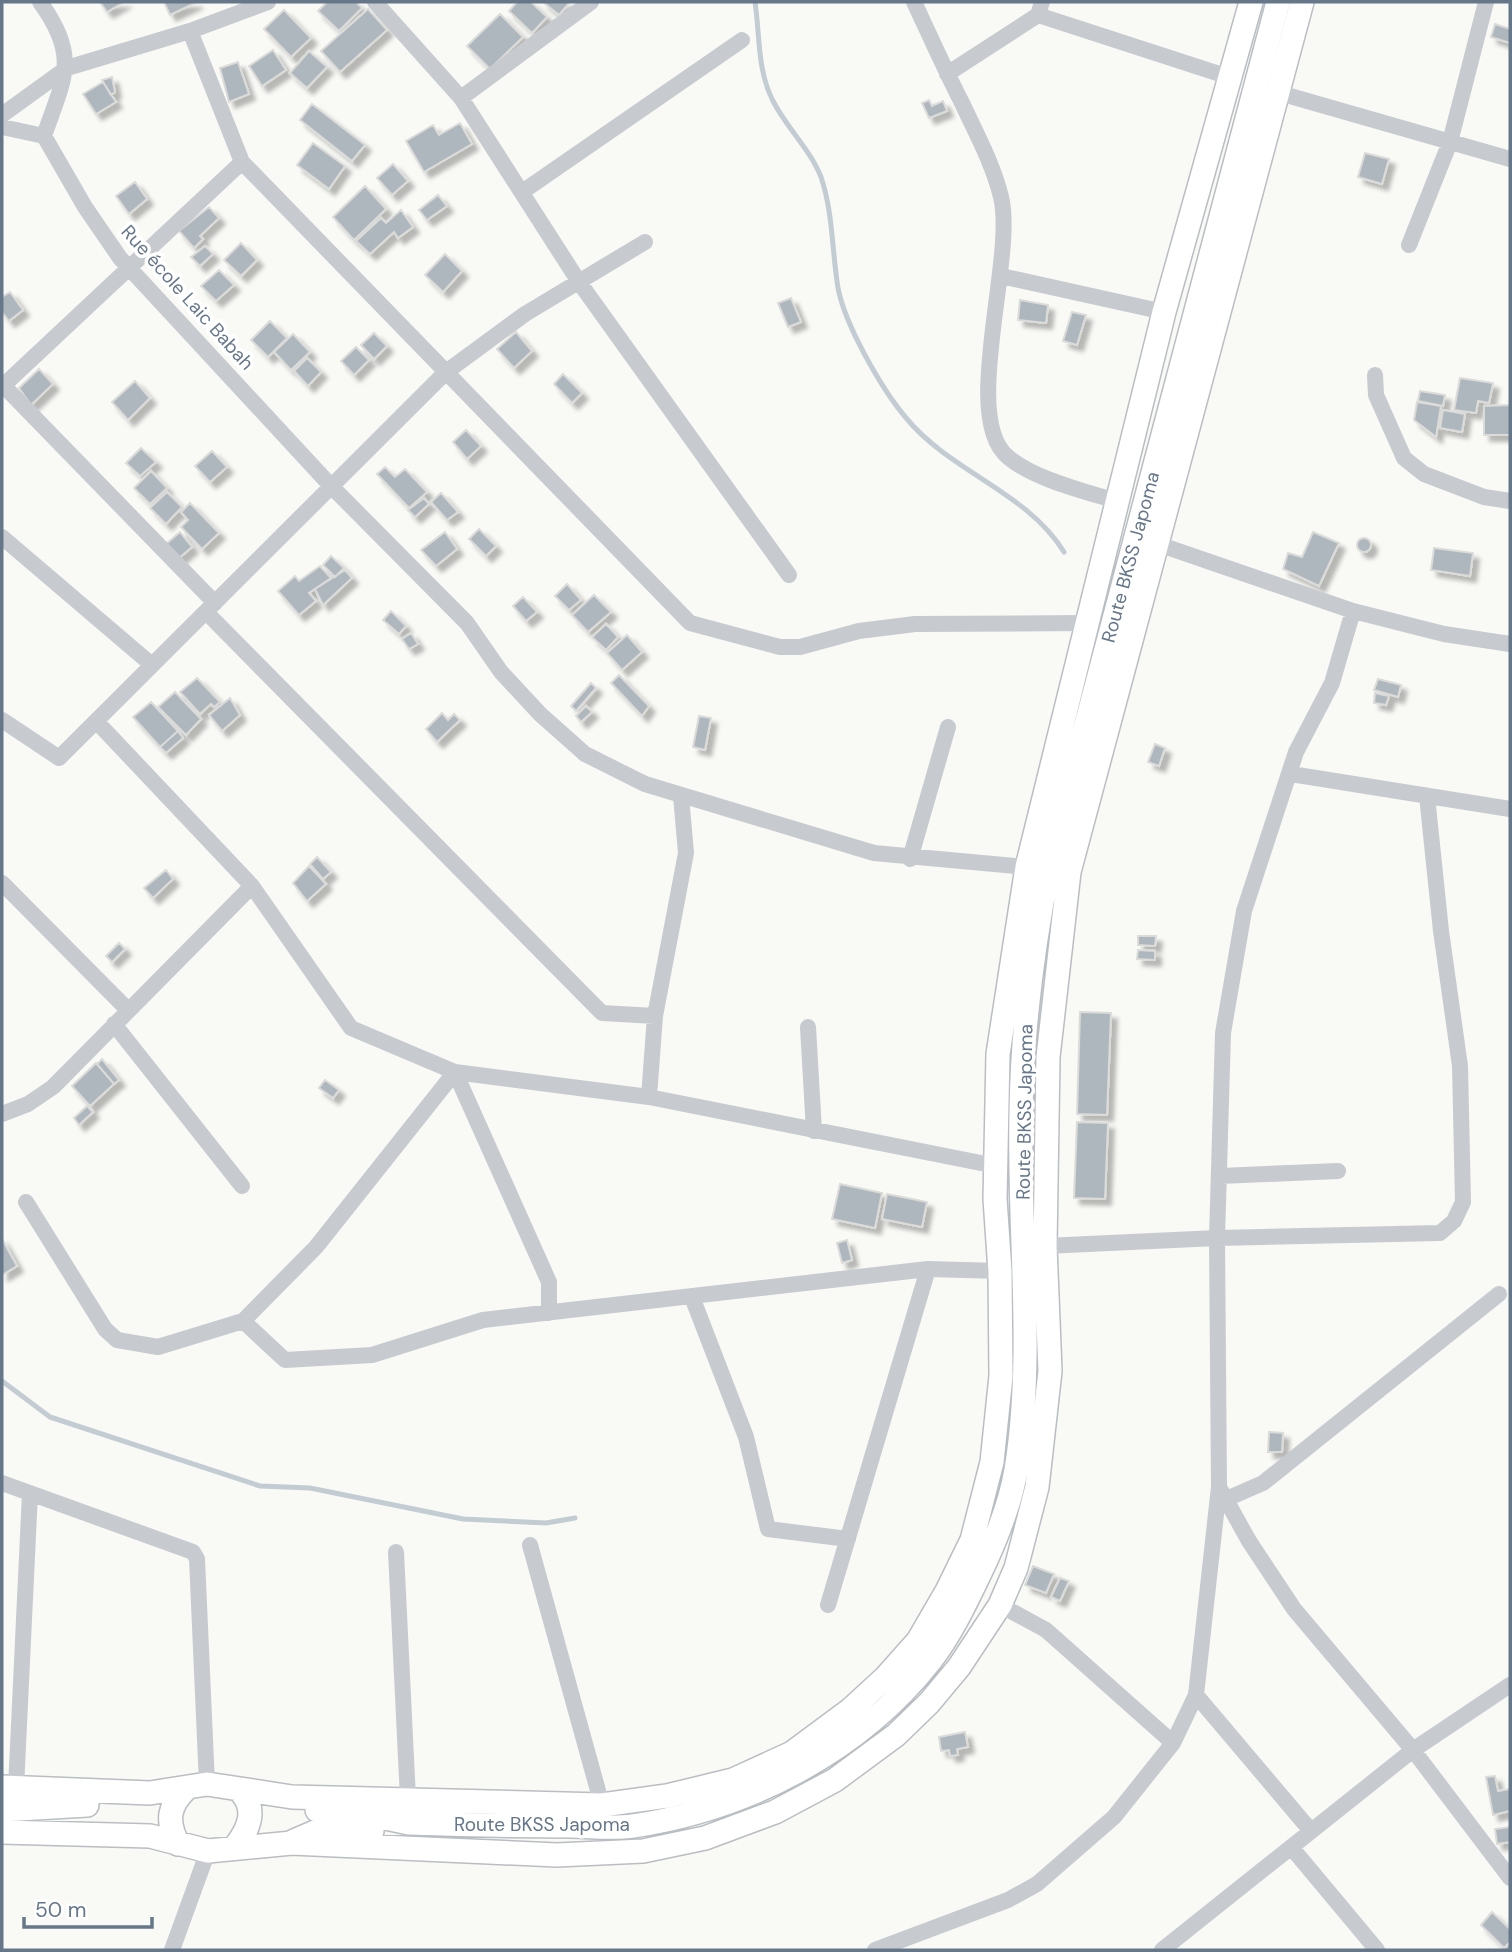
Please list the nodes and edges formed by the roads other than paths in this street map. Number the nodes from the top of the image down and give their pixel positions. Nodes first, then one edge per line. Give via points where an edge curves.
1 (40, 2) edge
2 (268, 2) edge
3 (375, 2) edge
4 (591, 2) edge
5 (914, 2) edge
6 (1251, 2) edge
7 (1278, 2) edge
8 (1302, 2) edge
9 (1486, 2) edge
10 (1040, 8) edge
11 (190, 31) junction
12 (742, 40) dead end
13 (67, 68) junction
14 (947, 74) junction
15 (1229, 77) junction
16 (1276, 92) junction
17 (461, 98) junction
18 (2, 115) edge
19 (2, 127) edge
20 (44, 136) junction
21 (1450, 142) junction
22 (1510, 159) edge
23 (242, 162) junction
24 (522, 192) junction
25 (645, 242) dead end
26 (1409, 245) dead end
27 (129, 268) junction
28 (1001, 276) junction
29 (579, 282) junction
30 (1164, 312) junction
31 (446, 372) junction
32 (1375, 375) dead end
33 (3, 385) edge
34 (331, 486) junction
35 (1116, 501) junction
36 (1510, 501) edge
37 (2, 537) edge
38 (1155, 543) junction
39 (789, 575) dead end
40 (210, 607) junction
41 (1353, 611) junction
42 (1086, 623) junction
43 (1510, 644) edge
44 (152, 665) junction
45 (2, 720) edge
46 (96, 721) junction
47 (948, 727) dead end
48 (1291, 774) junction
49 (681, 796) junction
50 (1427, 796) junction
51 (1510, 809) edge
52 (910, 859) junction
53 (1027, 867) junction
54 (2, 883) edge
55 (252, 886) junction
56 (128, 1010) junction
57 (655, 1016) junction
58 (114, 1024) junction
59 (808, 1027) dead end
60 (455, 1072) junction
61 (649, 1097) junction
62 (2, 1114) edge
63 (814, 1131) junction
64 (996, 1167) junction
65 (1338, 1171) dead end
66 (1220, 1176) junction
67 (242, 1186) dead end
68 (26, 1202) dead end
69 (1217, 1238) junction
70 (1045, 1246) junction
71 (928, 1269) junction
72 (1000, 1271) junction
73 (1499, 1294) dead end
74 (692, 1297) junction
75 (549, 1313) junction
76 (243, 1321) junction
77 (2, 1483) edge
78 (30, 1493) junction
79 (1222, 1493) junction
80 (848, 1539) junction
81 (530, 1545) dead end
82 (396, 1552) dead end
83 (828, 1605) dead end
84 (1000, 1605) junction
85 (1510, 1685) edge
86 (1196, 1695) junction
87 (1173, 1743) junction
88 (1413, 1750) junction
89 (197, 1786) junction
90 (238, 1790) junction
91 (292, 1797) junction
92 (10, 1799) edge
93 (408, 1799) junction
94 (602, 1805) junction
95 (409, 1823) junction
96 (1311, 1831) junction
97 (2, 1832) edge
98 (150, 1836) junction
99 (292, 1843) junction
100 (178, 1844) junction
101 (235, 1847) junction
102 (1291, 1847) junction
103 (208, 1851) junction
104 (1510, 1878) edge
105 (1173, 1947) edge
106 (172, 1950) edge
107 (875, 1950) edge
108 (1377, 1950) edge

1 - 13 street via 63,43
2 - 11 street
3 - 17 street
4 - 17 street
5 - 14 street
6 - 15 main road
7 - 95 main road, Route BKSS Japoma via 1049,864 1034,940 1021,1113 1024,1388 1015,1472 995,1542 960,1614 925,1667 854,1735 797,1772 724,1806 630,1826
8 - 16 main road
9 - 21 street
10 - 14 street
10 - 15 street
11 - 13 street
11 - 23 street
12 - 24 street
13 - 18 street
13 - 20 street
14 - 28 street via 1002,197 1005,241
15 - 30 main road
16 - 21 street
16 - 38 main road
17 - 24 street
19 - 20 street
20 - 27 street, Rue école Laic Babah via 85,207
21 - 22 street
21 - 26 street
23 - 27 street
23 - 31 street
24 - 29 street
25 - 29 street
27 - 33 street
27 - 34 street, Rue école Laic Babah
28 - 30 street
28 - 35 street via 988,408 998,442 1007,457 1031,470
29 - 31 street via 525,314
29 - 39 street
30 - 35 main road
31 - 34 street
31 - 42 street via 690,623 780,647 800,647 859,631 915,624
32 - 36 street via 1376,395 1404,458 1424,474 1484,497
33 - 40 street
34 - 40 street
34 - 49 street, Rue école Laic Babah via 467,623 501,672 584,754
35 - 42 main road
37 - 44 street
38 - 41 street
38 - 70 main road via 1069,872 1048,1057
40 - 44 street
40 - 57 street via 602,1013
41 - 43 street via 1444,634
41 - 48 street via 1332,683 1296,752
42 - 53 main road
44 - 46 street
45 - 46 street via 59,758
46 - 55 street
47 - 52 street
48 - 50 street
48 - 66 street via 1238,935 1223,1033
49 - 52 street, Rue école Laic Babah via 874,853
49 - 57 street via 686,853
50 - 51 street
50 - 69 street via 1460,1066 1463,1202 1454,1221 1440,1233
52 - 53 street, Rue école Laic Babah
53 - 64 main road via 998,1054
54 - 56 street
55 - 56 street
55 - 60 street via 351,1028
56 - 58 street
57 - 61 street
58 - 62 street via 53,1087
58 - 67 street
59 - 63 street
60 - 61 street
60 - 75 street via 549,1282
60 - 76 street via 316,1247
61 - 63 street
63 - 64 street
64 - 72 main road
65 - 66 street
66 - 69 street
68 - 76 street via 104,1329 117,1340 159,1347
69 - 70 street
69 - 79 street
70 - 84 main road via 1050,1371 1037,1486 1016,1568
71 - 72 street
71 - 74 street
71 - 80 street
72 - 94 main road via 1001,1376 992,1462 972,1539 918,1640 850,1710 792,1753 733,1780
73 - 79 street via 1263,1483
74 - 75 street
74 - 80 street via 746,1437 768,1529
75 - 76 street via 483,1320 372,1355 285,1360
77 - 78 street
78 - 89 street via 193,1552 197,1559
78 - 92 street
79 - 86 street
79 - 88 street via 1294,1609
80 - 83 street
81 - 94 street
82 - 93 street
84 - 87 street via 1046,1630
84 - 99 main road via 959,1667 896,1735 835,1780 775,1812 705,1838 643,1851 557,1855
85 - 88 street
86 - 87 street
86 - 96 street
87 - 107 street via 1114,1817 1037,1884 1009,1900
88 - 96 street
88 - 104 street
89 - 90 main road
89 - 92 main road via 150,1793
89 - 100 main road via 177,1797 169,1813 169,1827
90 - 91 main road
90 - 101 main road via 251,1807 250,1823
91 - 93 main road
91 - 95 main road via 310,1809
92 - 98 main road via 56,1821 123,1824
93 - 94 main road
95 - 99 main road via 381,1831 322,1829
96 - 102 street
97 - 98 main road
98 - 100 main road
99 - 101 main road
100 - 103 main road
101 - 103 main road
102 - 105 street
102 - 108 street
103 - 106 street

